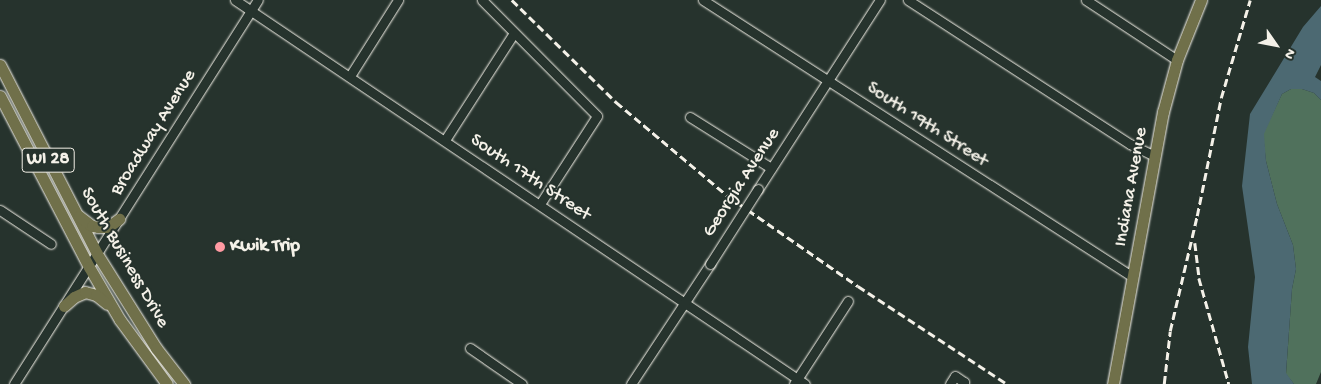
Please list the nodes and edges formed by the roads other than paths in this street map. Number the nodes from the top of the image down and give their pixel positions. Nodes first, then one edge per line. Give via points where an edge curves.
1 (235, 0) edge
2 (258, 0) edge
3 (398, 0) edge
4 (482, 0) edge
5 (703, 0) edge
6 (880, 0) edge
7 (908, 0) edge
8 (1086, 0) edge
9 (1200, 0) edge
10 (251, 11) junction
11 (514, 33) junction
12 (1177, 60) junction
13 (0, 65) edge
14 (350, 76) junction
15 (3, 80) edge
16 (828, 81) junction
17 (0, 96) edge
18 (690, 117) dead end
19 (445, 140) junction
20 (1155, 156) junction
21 (771, 168) junction
22 (540, 204) junction
23 (0, 210) edge
24 (74, 210) junction
25 (119, 219) junction
26 (50, 244) dead end
27 (97, 254) junction
28 (89, 267) junction
29 (1133, 277) junction
30 (848, 301) dead end
31 (684, 303) junction
32 (64, 306) junction
33 (116, 312) junction
34 (470, 348) dead end
35 (799, 382) edge
36 (14, 384) edge
37 (167, 384) edge
38 (184, 384) edge
39 (522, 384) edge
40 (631, 384) edge
41 (950, 384) edge
42 (963, 384) edge
43 (1113, 384) edge

1 - 10 street, South 17th Street
2 - 10 street, Broadway Avenue
3 - 14 street
4 - 11 street
5 - 16 street, South 19th Street
6 - 16 street, Georgia Avenue
7 - 20 street via 1130,144
8 - 12 street
9 - 12 main road, Indiana Avenue
10 - 14 street, South 17th Street
10 - 25 street, Broadway Avenue
11 - 19 street
11 - 22 street via 597,116
12 - 20 main road, Indiana Avenue
13 - 15 main road, South Business Drive / WI 28
14 - 19 street, South 17th Street
15 - 24 main road, South Business Drive / WI 28
16 - 21 street, Georgia Avenue
16 - 29 street, South 19th Street
17 - 28 main road, South Business Drive / WI 28
18 - 21 street
19 - 22 street, South 17th Street
20 - 29 main road, Indiana Avenue
21 - 31 street, Georgia Avenue, bridge
22 - 31 street, South 17th Street
23 - 26 street
24 - 25 main road via 98,227 108,227
24 - 27 main road, South Business Drive / WI 28
25 - 27 street, Broadway Avenue
27 - 28 street, Broadway Avenue
27 - 38 main road, South Business Drive / WI 28 via 156,348
28 - 32 street, Broadway Avenue
28 - 33 main road, South Business Drive / WI 28
29 - 43 main road, Indiana Avenue
30 - 35 street
31 - 35 street, South 17th Street
31 - 40 street, Georgia Avenue
32 - 33 main road via 80,293 91,292
32 - 36 street, Broadway Avenue
33 - 37 main road, South Business Drive / WI 28
34 - 39 street
41 - 42 street via 955,376

